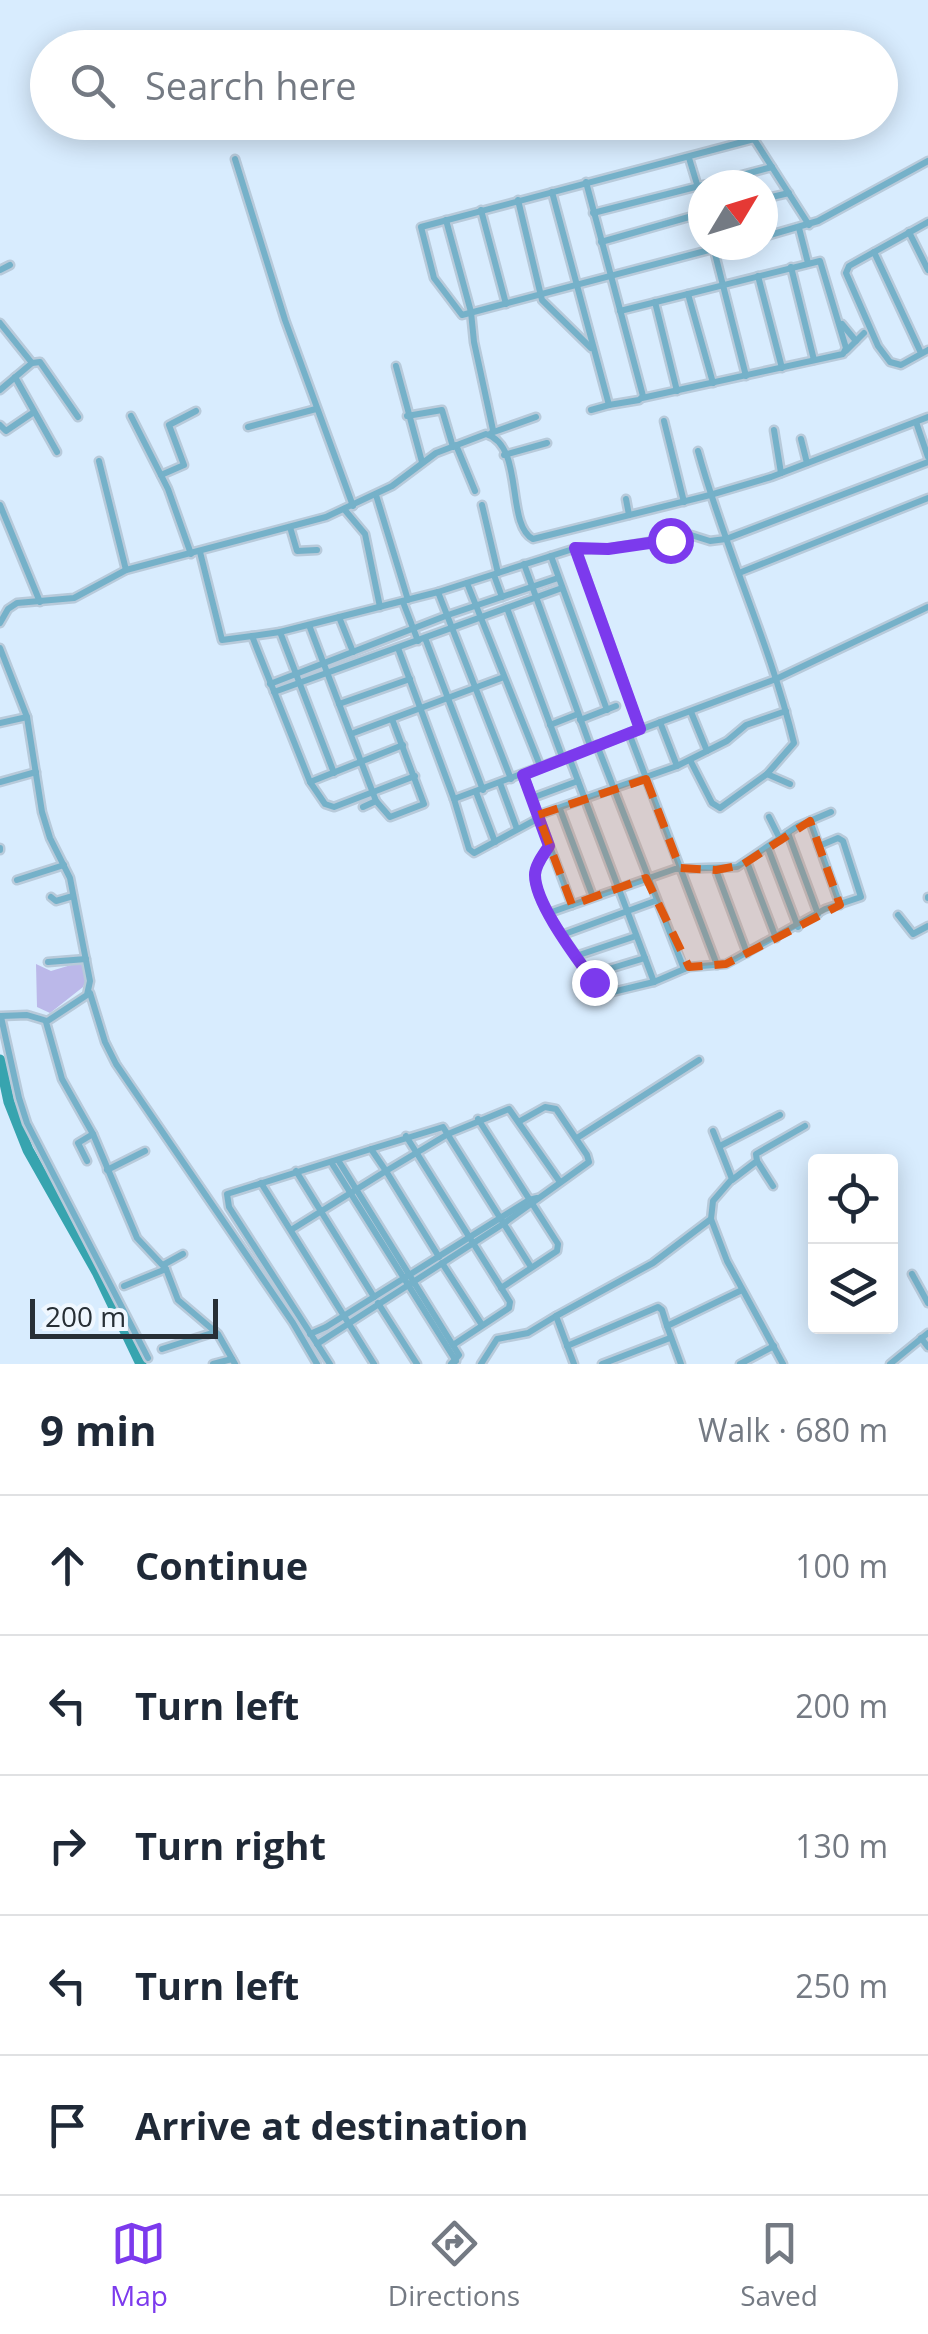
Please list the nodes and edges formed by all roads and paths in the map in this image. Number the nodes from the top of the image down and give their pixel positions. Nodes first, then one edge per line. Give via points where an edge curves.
1 (751, 140) edge
2 (755, 140) edge
3 (689, 158) junction
4 (235, 160) dead end
5 (928, 161) edge
6 (772, 167) junction
7 (695, 170) edge
8 (761, 170) edge
9 (586, 182) junction
10 (688, 189) edge
11 (552, 192) junction
12 (789, 192) junction
13 (778, 195) edge
14 (518, 200) junction
15 (481, 210) junction
16 (592, 213) junction
17 (688, 217) edge
18 (446, 220) junction
19 (928, 222) edge
20 (809, 225) junction
21 (800, 228) junction
22 (909, 232) junction
23 (778, 233) edge
24 (600, 242) junction
25 (874, 252) junction
26 (688, 253) edge
27 (717, 260) edge
28 (808, 263) junction
29 (10, 266) dead end
30 (791, 267) junction
31 (0, 270) edge
32 (928, 270) edge
33 (610, 276) junction
34 (758, 276) junction
35 (574, 285) junction
36 (723, 285) junction
37 (541, 294) junction
38 (688, 294) junction
39 (654, 302) junction
40 (506, 304) junction
41 (620, 311) junction
42 (471, 312) junction
43 (838, 319) junction
44 (0, 323) edge
45 (864, 333) dead end
46 (856, 341) junction
47 (592, 349) junction
48 (845, 352) junction
49 (925, 352) edge
50 (814, 360) junction
51 (32, 363) junction
52 (396, 366) dead end
53 (782, 368) junction
54 (746, 376) junction
55 (15, 378) junction
56 (713, 383) junction
57 (2, 384) edge
58 (677, 392) junction
59 (642, 398) junction
60 (609, 405) junction
61 (316, 409) junction
62 (591, 410) dead end
63 (196, 411) dead end
64 (34, 412) junction
65 (132, 416) dead end
66 (407, 416) junction
67 (536, 416) dead end
68 (78, 417) dead end
69 (928, 417) edge
70 (664, 422) dead end
71 (916, 422) junction
72 (0, 425) edge
73 (248, 427) dead end
74 (774, 430) dead end
75 (492, 432) junction
76 (801, 439) dead end
77 (547, 443) dead end
78 (455, 446) junction
79 (698, 451) dead end
80 (57, 452) dead end
81 (504, 455) junction
82 (928, 460) edge
83 (99, 462) dead end
84 (422, 462) junction
85 (807, 463) junction
86 (782, 473) junction
87 (161, 475) junction
88 (475, 491) dead end
89 (376, 495) junction
90 (710, 496) junction
91 (928, 498) edge
92 (626, 499) dead end
93 (684, 502) junction
94 (0, 505) edge
95 (482, 505) dead end
96 (353, 506) junction
97 (344, 509) junction
98 (629, 516) junction
99 (290, 527) junction
100 (726, 538) junction
101 (575, 548) junction
102 (317, 550) dead end
103 (196, 553) junction
104 (551, 556) junction
105 (524, 564) junction
106 (126, 570) junction
107 (496, 574) junction
108 (739, 574) junction
109 (558, 578) junction
110 (467, 583) junction
111 (532, 586) junction
112 (562, 588) junction
113 (438, 592) junction
114 (535, 597) junction
115 (502, 598) junction
116 (406, 601) junction
117 (40, 602) junction
118 (475, 606) junction
119 (380, 607) junction
120 (506, 608) junction
121 (928, 609) edge
122 (448, 615) junction
123 (339, 616) junction
124 (480, 616) junction
125 (0, 623) edge
126 (309, 624) junction
127 (413, 628) junction
128 (453, 628) junction
129 (280, 632) junction
130 (247, 637) junction
131 (422, 640) junction
132 (0, 648) edge
133 (398, 648) junction
134 (353, 652) junction
135 (324, 663) junction
136 (328, 673) junction
137 (296, 674) junction
138 (504, 677) junction
139 (410, 679) junction
140 (776, 679) junction
141 (300, 683) junction
142 (272, 688) junction
143 (476, 688) junction
144 (447, 698) junction
145 (339, 704) junction
146 (616, 706) dead end
147 (421, 708) junction
148 (607, 710) junction
149 (786, 711) junction
150 (691, 712) junction
151 (27, 717) junction
152 (579, 717) junction
153 (392, 719) junction
154 (660, 722) junction
155 (0, 723) edge
156 (550, 725) junction
157 (640, 729) junction
158 (629, 733) junction
159 (352, 734) junction
160 (403, 745) junction
161 (594, 746) junction
162 (707, 751) junction
163 (566, 758) junction
164 (690, 760) junction
165 (362, 763) junction
166 (677, 766) junction
167 (541, 768) junction
168 (36, 772) junction
169 (334, 773) junction
170 (767, 774) junction
171 (523, 775) junction
172 (416, 776) junction
173 (511, 779) junction
174 (646, 779) junction
175 (578, 781) junction
176 (0, 782) edge
177 (310, 782) junction
178 (500, 783) junction
179 (790, 784) dead end
180 (615, 790) junction
181 (479, 791) junction
182 (372, 793) junction
183 (532, 798) junction
184 (454, 799) junction
185 (585, 800) junction
186 (376, 802) junction
187 (363, 807) dead end
188 (560, 809) junction
189 (832, 812) dead end
190 (538, 816) junction
191 (769, 818) dead end
192 (810, 821) junction
193 (518, 829) junction
194 (788, 833) junction
195 (780, 839) junction
196 (495, 842) junction
197 (549, 846) junction
198 (819, 846) junction
199 (768, 848) junction
200 (747, 862) junction
201 (64, 865) junction
202 (680, 868) junction
203 (716, 870) junction
204 (646, 878) junction
205 (16, 880) dead end
206 (618, 888) junction
207 (73, 896) junction
208 (51, 897) dead end
209 (594, 897) junction
210 (655, 901) junction
211 (840, 904) junction
212 (572, 905) junction
213 (628, 912) junction
214 (549, 913) junction
215 (818, 914) junction
216 (898, 915) dead end
217 (928, 926) edge
218 (798, 927) junction
219 (562, 935) junction
220 (637, 936) junction
221 (776, 938) junction
222 (747, 953) junction
223 (576, 956) junction
224 (646, 958) junction
225 (86, 959) junction
226 (48, 962) dead end
227 (717, 966) junction
228 (684, 969) junction
229 (589, 975) junction
230 (654, 982) junction
231 (90, 993) junction
232 (0, 1016) edge
233 (47, 1021) junction
234 (699, 1060) dead end
235 (780, 1116) dead end
236 (478, 1119) junction
237 (520, 1121) junction
238 (806, 1126) dead end
239 (713, 1131) dead end
240 (93, 1134) junction
241 (448, 1134) junction
242 (406, 1136) junction
243 (577, 1138) junction
244 (720, 1146) junction
245 (371, 1148) junction
246 (145, 1151) dead end
247 (416, 1153) junction
248 (335, 1161) junction
249 (757, 1161) junction
250 (87, 1162) dead end
251 (107, 1170) junction
252 (296, 1171) junction
253 (386, 1171) junction
254 (731, 1181) junction
255 (560, 1182) junction
256 (261, 1183) junction
257 (773, 1186) dead end
258 (354, 1191) junction
259 (533, 1201) junction
260 (321, 1211) junction
261 (711, 1219) junction
262 (502, 1222) junction
263 (290, 1230) junction
264 (471, 1241) junction
265 (184, 1254) dead end
266 (440, 1260) junction
267 (165, 1267) junction
268 (531, 1267) junction
269 (912, 1274) dead end
270 (408, 1280) junction
271 (124, 1286) dead end
272 (501, 1288) junction
273 (742, 1290) junction
274 (377, 1300) junction
275 (928, 1302) edge
276 (556, 1316) junction
277 (346, 1319) junction
278 (482, 1325) junction
279 (667, 1326) junction
280 (328, 1330) junction
281 (215, 1332) junction
282 (310, 1334) junction
283 (924, 1335) edge
284 (670, 1338) junction
285 (316, 1344) junction
286 (453, 1345) junction
287 (567, 1346) junction
288 (774, 1346) junction
289 (928, 1347) edge
290 (162, 1349) dead end
291 (148, 1358) dead end
292 (233, 1361) edge
293 (573, 1361) edge
294 (454, 1362) edge
295 (213, 1364) edge
296 (317, 1364) edge
297 (330, 1364) edge
298 (374, 1364) edge
299 (417, 1364) edge
300 (481, 1364) edge
301 (560, 1364) edge
302 (602, 1364) edge
303 (681, 1364) edge
304 (740, 1364) edge
305 (783, 1364) edge
306 (890, 1364) edge

1 - 3 street
2 - 6 street
3 - 7 street
3 - 9 street
4 - 61 street
5 - 20 street
6 - 8 street
6 - 12 street
9 - 11 street
9 - 16 street
10 - 16 street
11 - 14 street
11 - 35 street
12 - 13 street
12 - 20 street
14 - 15 street
14 - 37 street
15 - 18 street
15 - 40 street
16 - 24 street
17 - 24 street
18 - 42 street
18 - 42 street via 421,227 434,278 462,315
19 - 22 street
20 - 21 street
21 - 23 street
21 - 28 street
22 - 25 street
22 - 32 street
24 - 33 street
25 - 49 street
25 - 49 street via 846,273 878,346 897,366
26 - 33 street
27 - 36 street
28 - 30 street
28 - 43 street via 823,263
29 - 31 street
30 - 34 street
30 - 50 street
33 - 35 street
33 - 41 street
34 - 36 street
34 - 53 street
35 - 37 street
35 - 47 street
36 - 38 street
36 - 54 street
37 - 40 street
37 - 47 street
38 - 39 street
38 - 56 street
39 - 41 street
39 - 58 street
40 - 42 street
41 - 59 street
42 - 75 street
43 - 46 street
43 - 48 street
44 - 51 street
45 - 46 street
46 - 48 street
47 - 60 street
48 - 50 street
50 - 53 street
51 - 55 street
51 - 68 street via 42,363
52 - 66 street
53 - 54 street
54 - 56 street
55 - 57 street
55 - 64 street
56 - 58 street
58 - 59 street
59 - 60 street
60 - 62 street
61 - 73 street
61 - 96 street
63 - 87 street via 169,425 184,465
64 - 72 street via 6,431
64 - 80 street
65 - 87 street
66 - 78 street via 442,410
66 - 84 street
67 - 75 street
69 - 71 street
70 - 93 street
71 - 82 street
71 - 85 street
74 - 86 street
75 - 78 street
75 - 81 street
76 - 85 street
77 - 81 street
78 - 84 street
78 - 88 street
79 - 90 street
81 - 98 street via 530,538
82 - 100 street
83 - 106 street
84 - 89 street
85 - 86 street
86 - 90 street
87 - 103 street
89 - 96 street
89 - 116 street
90 - 93 street
90 - 100 street
91 - 108 street
92 - 98 street
93 - 98 street
94 - 117 street
95 - 107 street
96 - 97 street
97 - 99 street
97 - 119 street via 366,534
99 - 102 street via 298,551
99 - 103 street
100 - 101 street via 690,535
100 - 108 street
101 - 104 street
101 - 157 street
103 - 106 street
103 - 130 street via 222,640
104 - 105 street
104 - 109 street
105 - 107 street
105 - 111 street
106 - 117 street via 74,598
107 - 110 street
107 - 115 street
108 - 140 street
109 - 111 street
109 - 112 street
110 - 113 street
110 - 118 street
111 - 114 street
111 - 115 street
112 - 114 street
112 - 148 street
113 - 116 street
113 - 122 street
114 - 120 street
114 - 152 street
115 - 118 street
116 - 119 street
116 - 127 street
117 - 125 street via 17,603
118 - 122 street
118 - 124 street
119 - 123 street
120 - 124 street
120 - 156 street
121 - 140 street
122 - 127 street
122 - 128 street
123 - 126 street
123 - 134 street
124 - 128 street
124 - 138 street
126 - 129 street
126 - 135 street
127 - 131 street
127 - 134 street
128 - 131 street
128 - 143 street
129 - 130 street
129 - 137 street
130 - 142 street
131 - 133 street
131 - 144 street
132 - 151 street
133 - 136 street
133 - 139 street
134 - 135 street
135 - 136 street
135 - 137 street
136 - 141 street
136 - 145 street
137 - 141 street
137 - 142 street
138 - 143 street
138 - 167 street
139 - 145 street
139 - 147 street
140 - 149 street
140 - 150 street
141 - 142 street
141 - 169 street
142 - 177 street
143 - 144 street
143 - 173 street
144 - 147 street
144 - 181 street
145 - 159 street
146 - 148 street
147 - 153 street
147 - 184 street
148 - 152 street
149 - 162 street
149 - 170 street via 793,747
150 - 154 street
150 - 162 street
151 - 155 street
151 - 168 street
152 - 156 street
152 - 161 street
153 - 159 street
153 - 160 street
154 - 157 street
154 - 166 street
156 - 163 street
157 - 158 street
158 - 161 street
158 - 174 street
159 - 165 street
160 - 165 street
160 - 172 street
161 - 163 street
161 - 180 street
162 - 164 street
163 - 167 street
163 - 175 street
164 - 166 street
164 - 170 street via 716,808
165 - 169 street
165 - 182 street
166 - 174 street
167 - 171 street
168 - 176 street
168 - 201 street via 47,832
169 - 177 street
170 - 179 street
171 - 173 street
171 - 183 street
172 - 182 street
172 - 186 street via 422,806 390,817
173 - 178 street
174 - 180 street
174 - 202 street
175 - 183 street
175 - 185 street
177 - 182 street via 330,807
178 - 181 street
178 - 193 street
180 - 185 street
180 - 204 street
181 - 184 street
181 - 196 street
182 - 186 street
183 - 190 street
184 - 196 street via 470,851
185 - 188 street
185 - 206 street
186 - 187 street
188 - 190 street
188 - 209 street
189 - 192 street
190 - 193 street
190 - 197 street
191 - 195 street
192 - 194 street
192 - 198 street
193 - 196 street
194 - 195 street
194 - 215 street
195 - 199 street
197 - 212 street
197 - 214 street via 535,876
198 - 211 street
198 - 211 street via 843,841 862,894
199 - 200 street
199 - 218 street
200 - 203 street
200 - 221 street
201 - 205 street
201 - 207 street
202 - 203 street
202 - 204 street
202 - 227 street
203 - 222 street
204 - 206 street
204 - 210 street
206 - 209 street
206 - 213 street
207 - 208 street
207 - 225 street
209 - 212 street
210 - 213 street
210 - 228 street
211 - 215 street
212 - 214 street
213 - 219 street
213 - 220 street
214 - 219 street
215 - 218 street
216 - 217 street via 914,934
218 - 221 street
219 - 223 street
220 - 223 street
220 - 224 street
221 - 222 street
222 - 227 street
223 - 229 street
224 - 229 street
224 - 230 street
225 - 226 street
225 - 231 street
227 - 228 street
228 - 230 street
229 - 230 street via 602,996
231 - 233 street
231 - 296 street via 116,1064
232 - 233 street
232 - 291 street via 27,1123
233 - 240 street via 62,1079
234 - 243 street
235 - 244 street
236 - 237 street via 509,1109
236 - 241 street
236 - 259 street
237 - 243 street via 550,1106
237 - 255 street
238 - 249 street via 756,1155
239 - 244 street
240 - 250 street via 78,1143
240 - 251 street
241 - 242 street via 438,1127
241 - 247 street
241 - 262 street
242 - 245 street
242 - 247 street
243 - 255 street via 588,1162
244 - 254 street
245 - 248 street
245 - 253 street
246 - 251 street
247 - 253 street
247 - 264 street
248 - 252 street
248 - 258 street
249 - 254 street
249 - 257 street
251 - 267 street via 137,1238
252 - 256 street
252 - 260 street
253 - 258 street
253 - 266 street
254 - 261 street via 713,1200
255 - 259 street
256 - 263 street
256 - 282 street via 226,1199
258 - 260 street
258 - 270 street
259 - 262 street
259 - 268 street via 558,1248
260 - 263 street
260 - 274 street
261 - 273 street
261 - 276 street via 653,1263
262 - 264 street
262 - 268 street
263 - 277 street
264 - 266 street
264 - 272 street
265 - 267 street
266 - 270 street
266 - 278 street
267 - 271 street
267 - 281 street via 178,1300
268 - 272 street
269 - 275 street
270 - 274 street
270 - 286 street
270 - 294 street
272 - 278 street via 510,1305
273 - 279 street
273 - 288 street
274 - 277 street
274 - 299 street
276 - 287 street
276 - 300 street via 528,1333 497,1338
277 - 280 street
277 - 298 street
278 - 286 street
279 - 284 street
279 - 287 street via 659,1307
280 - 282 street
280 - 285 street
281 - 290 street
281 - 292 street
282 - 285 street
283 - 289 street
283 - 306 street
284 - 302 street
284 - 303 street
285 - 297 street
286 - 294 street via 459,1355
287 - 293 street
288 - 304 street
288 - 305 street
292 - 295 street
293 - 301 street

